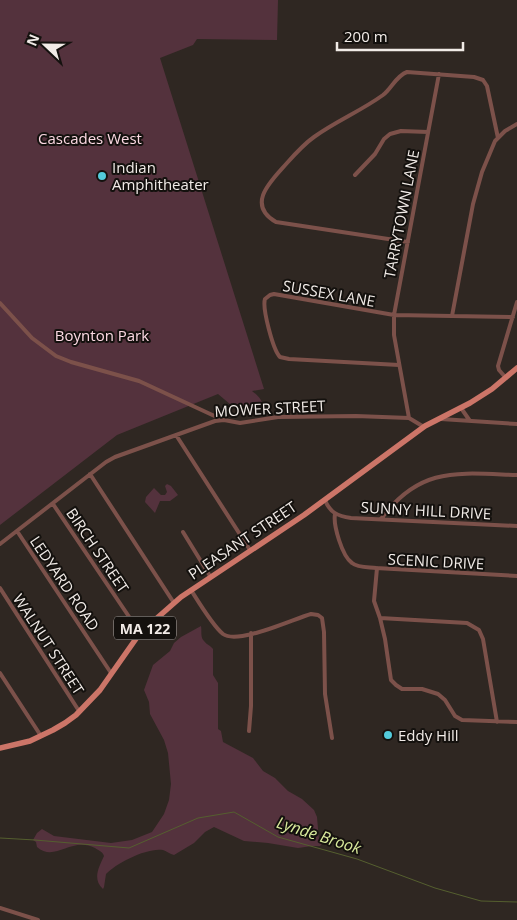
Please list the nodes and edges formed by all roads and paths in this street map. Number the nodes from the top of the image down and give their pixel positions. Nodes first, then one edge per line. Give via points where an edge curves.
1 (439, 74) junction
2 (517, 124) edge
3 (428, 132) junction
4 (498, 138) junction
5 (356, 175) dead end
6 (408, 242) junction
7 (517, 302) edge
8 (0, 304) edge
9 (394, 315) junction
10 (452, 316) junction
11 (513, 317) junction
12 (399, 365) junction
13 (517, 368) edge
14 (506, 378) junction
15 (458, 410) junction
16 (409, 418) junction
17 (439, 419) junction
18 (224, 420) junction
19 (464, 421) junction
20 (470, 421) junction
21 (517, 424) edge
22 (424, 427) junction
23 (176, 435) junction
24 (90, 474) junction
25 (517, 475) edge
26 (325, 500) junction
27 (53, 504) junction
28 (335, 514) junction
29 (381, 519) junction
30 (517, 526) edge
31 (17, 532) junction
32 (184, 532) dead end
33 (0, 544) edge
34 (250, 550) junction
35 (377, 568) junction
36 (210, 576) junction
37 (517, 576) edge
38 (0, 588) edge
39 (191, 590) junction
40 (174, 602) junction
41 (380, 618) junction
42 (140, 633) junction
43 (251, 634) junction
44 (0, 673) edge
45 (111, 673) junction
46 (79, 711) junction
47 (497, 722) junction
48 (517, 722) edge
49 (249, 731) dead end
50 (41, 736) junction
51 (332, 738) dead end
52 (0, 748) edge
53 (0, 908) edge
54 (38, 920) edge

1 - 3 street, TARRYTOWN LANE
1 - 4 street via 477,77 485,81
1 - 6 street via 409,71 401,75 383,94 310,140 269,182 262,195 265,213 280,223
2 - 4 street
3 - 5 street via 390,134
3 - 6 street, TARRYTOWN LANE
4 - 10 street via 478,183
6 - 9 street, TARRYTOWN LANE
7 - 11 street
8 - 18 street via 32,338 56,356 139,381
9 - 10 street, SUSSEX LANE
9 - 12 street, TARRYTOWN LANE
9 - 12 street, SUSSEX LANE via 274,294 267,296 264,303 275,351 282,358
10 - 11 street, SUSSEX LANE
11 - 14 street via 498,367
12 - 16 street, TARRYTOWN LANE
13 - 14 main road, PLEASANT STREET / MA 122
14 - 15 main road, PLEASANT STREET / MA 122
15 - 17 main road, PLEASANT STREET / MA 122
15 - 19 street
15 - 20 street
16 - 18 street, MOWER STREET via 278,417 240,423
16 - 22 street, MOWER STREET
17 - 19 street
17 - 22 main road, PLEASANT STREET / MA 122
18 - 23 street, MOWER STREET
19 - 20 street
20 - 21 street
22 - 26 main road, PLEASANT STREET / MA 122
23 - 24 street, MOWER STREET via 115,457
23 - 34 street
24 - 27 street, MOWER STREET
24 - 40 street
25 - 29 street via 451,474 433,478 404,492
26 - 28 street
26 - 34 main road, PLEASANT STREET / MA 122
27 - 31 street, MOWER STREET
27 - 42 street, BIRCH STREET
28 - 29 street, SUNNY HILL DRIVE
28 - 35 street, SCENIC DRIVE via 334,523 349,560 353,564
29 - 30 street, SUNNY HILL DRIVE
31 - 33 street, MOWER STREET
31 - 45 street, LEDYARD ROAD
32 - 36 street
34 - 36 main road, PLEASANT STREET / MA 122
35 - 37 street, SCENIC DRIVE
35 - 41 street via 374,600
36 - 39 main road, PLEASANT STREET / MA 122
38 - 46 street, WALNUT STREET
39 - 40 main road, PLEASANT STREET / MA 122
39 - 43 street via 223,634 234,637
40 - 42 main road, PLEASANT STREET / MA 122
41 - 47 street via 390,678 396,685 404,690 434,692 462,720
41 - 47 street via 467,623 479,630
42 - 45 main road, PLEASANT STREET / MA 122
43 - 49 street
43 - 51 street via 311,614 318,615 324,622 325,694
44 - 50 street
45 - 46 main road, PLEASANT STREET / MA 122 via 100,690
46 - 50 main road, PLEASANT STREET / MA 122
47 - 48 street
50 - 52 main road, PLEASANT STREET / MA 122
53 - 54 street

